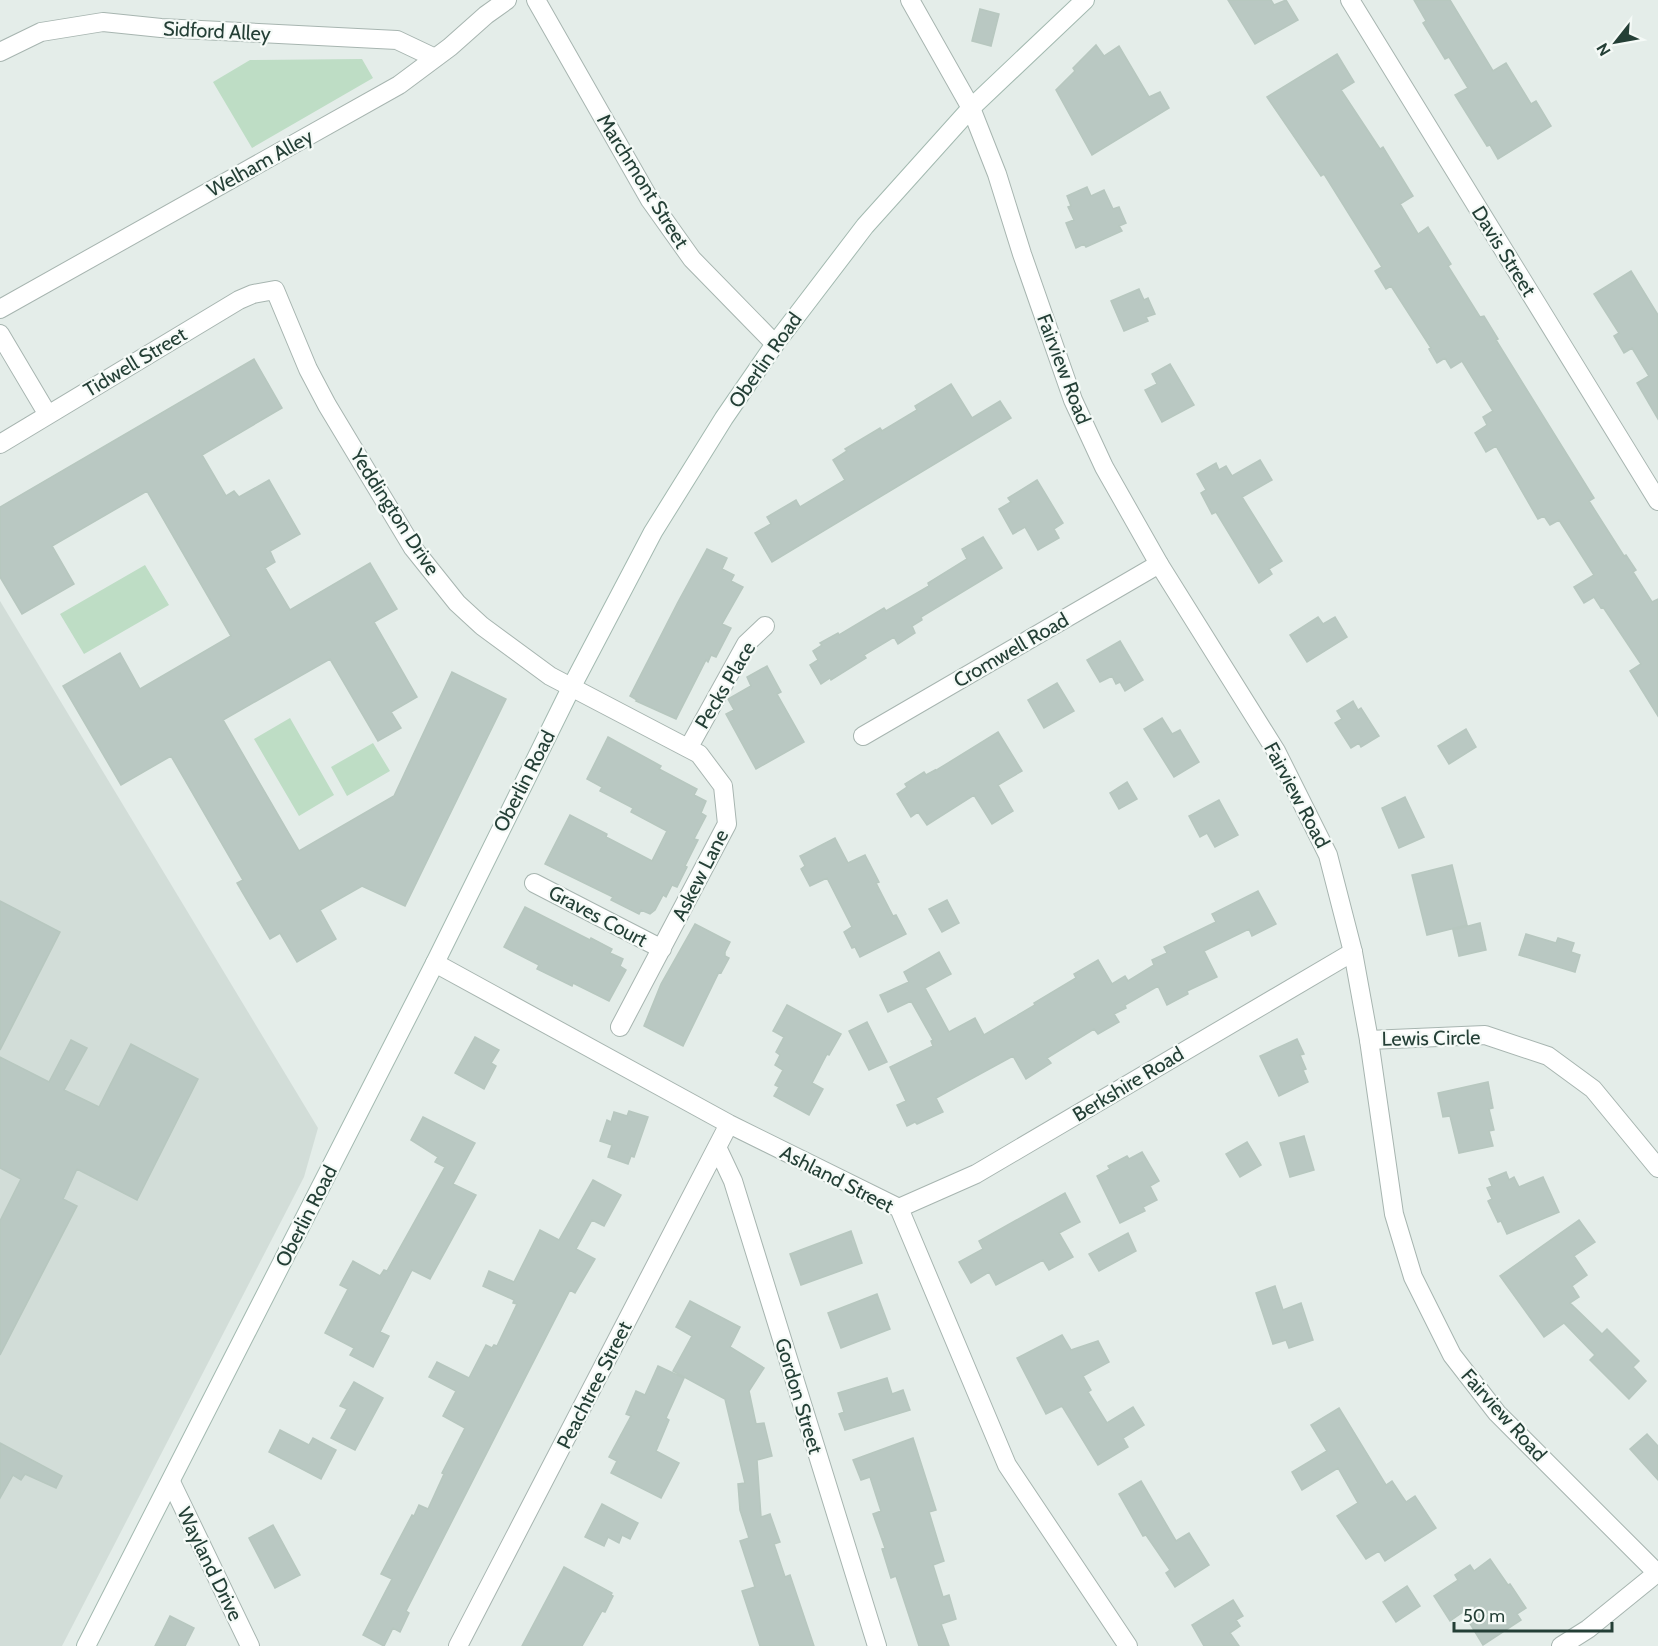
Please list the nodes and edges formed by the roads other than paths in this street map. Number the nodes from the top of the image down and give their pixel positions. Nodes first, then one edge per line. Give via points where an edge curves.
1 (507, 0) edge
2 (536, 0) edge
3 (910, 0) edge
4 (1085, 0) edge
5 (1350, 0) edge
6 (0, 52) edge
7 (435, 58) junction
8 (971, 108) junction
9 (275, 290) joint
10 (0, 309) edge
11 (0, 334) edge
12 (775, 344) junction
13 (48, 415) junction
14 (0, 444) edge
15 (1658, 501) edge
16 (1159, 564) junction
17 (765, 626) dead end
18 (571, 688) junction
19 (864, 736) dead end
20 (689, 747) junction
21 (534, 883) dead end
22 (662, 949) junction
23 (1353, 952) junction
24 (435, 963) junction
25 (620, 1027) dead end
26 (1369, 1040) junction
27 (729, 1125) junction
28 (717, 1147) junction
29 (1658, 1168) edge
30 (899, 1208) junction
31 (171, 1482) junction
32 (1658, 1574) edge
33 (86, 1646) edge
34 (250, 1646) edge
35 (459, 1646) edge
36 (877, 1646) edge
37 (1128, 1646) edge
38 (1561, 1646) edge

1 - 7 street, Welham Alley
2 - 12 street, Marchmont Street via 650,200 692,259
3 - 8 street, Fairview Road
4 - 8 street, Oberlin Road
5 - 15 street, Davis Street
6 - 7 street, Sidford Alley via 41,32 103,22 397,40
7 - 10 street, Welham Alley via 399,85
8 - 12 street, Oberlin Road via 865,226
8 - 16 street, Fairview Road via 1073,400 1104,467
9 - 13 street, Tidwell Street via 239,300
9 - 18 street, Yeddington Drive via 327,405 413,548 457,603 482,626
11 - 13 street
12 - 18 street, Oberlin Road via 653,532
13 - 14 street, Tidwell Street
16 - 19 street, Cromwell Road
16 - 23 street, Fairview Road via 1276,751 1329,855
17 - 20 street, Pecks Place via 746,644
18 - 20 street, Askew Lane
18 - 24 street, Oberlin Road
20 - 22 street, Askew Lane via 723,786 727,825
21 - 22 street, Graves Court
22 - 25 street, Askew Lane
23 - 26 street, Fairview Road
23 - 30 street, Berkshire Road via 976,1174
24 - 27 street, Ashland Street
24 - 31 street, Oberlin Road
26 - 29 street, Lewis Circle via 1485,1035 1548,1056 1593,1089
26 - 32 street, Fairview Road via 1394,1214 1413,1277 1452,1355 1497,1413
27 - 28 street, Peachtree Street
27 - 30 street, Ashland Street
28 - 35 street, Peachtree Street
28 - 36 street, Gordon Street via 733,1181
30 - 37 street, Ashland Street via 1007,1465
31 - 33 street, Oberlin Road
31 - 34 street, Wayland Drive
32 - 38 street

